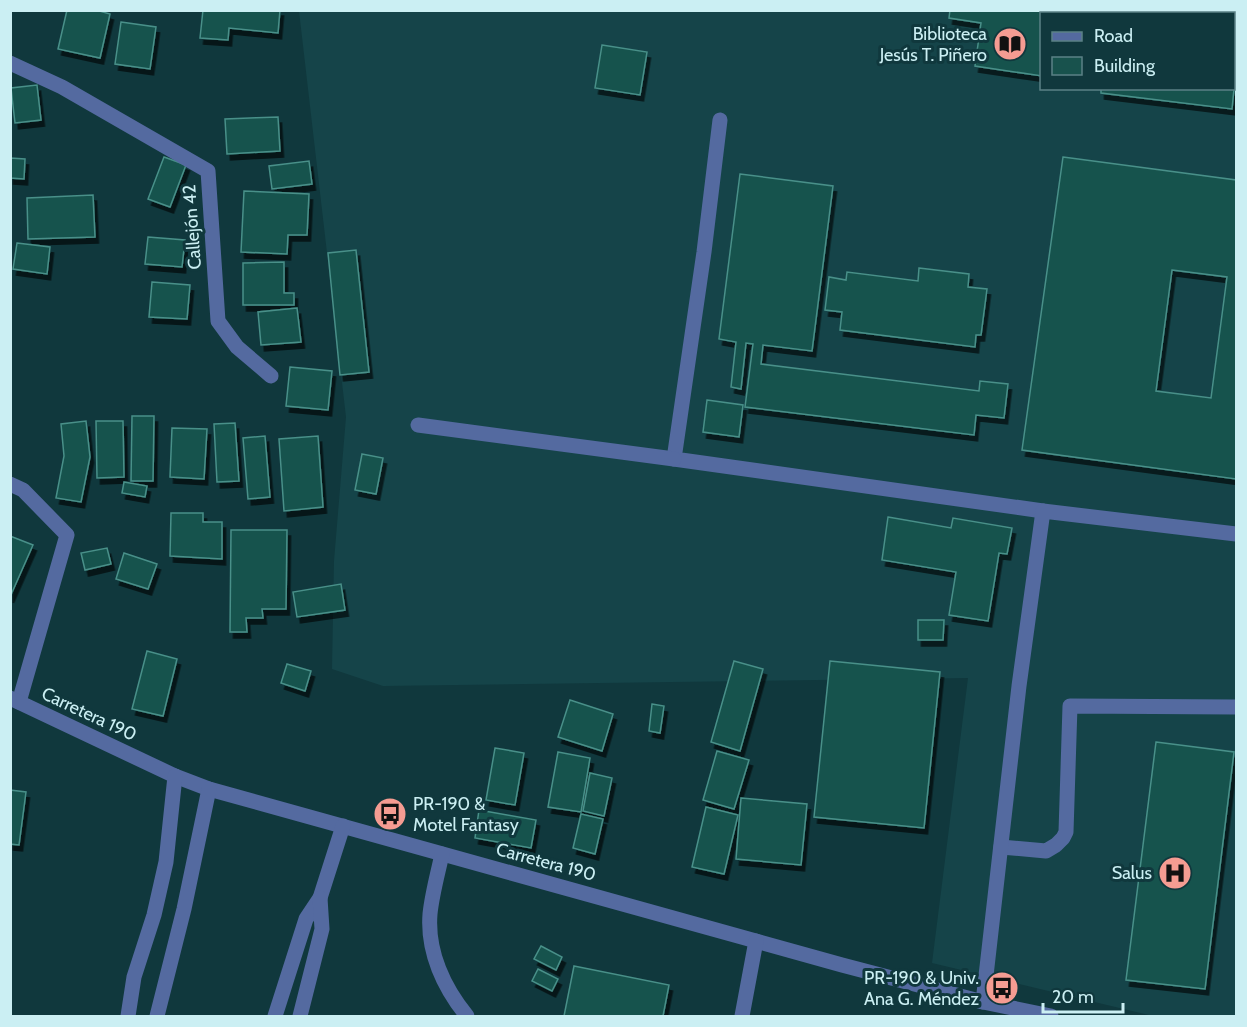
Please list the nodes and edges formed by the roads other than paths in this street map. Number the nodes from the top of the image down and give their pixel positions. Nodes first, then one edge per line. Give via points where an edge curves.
1 (10, 63) edge
2 (720, 120) dead end
3 (272, 376) dead end
4 (418, 425) dead end
5 (674, 459) junction
6 (10, 484) edge
7 (1043, 511) junction
8 (1236, 534) edge
9 (15, 700) edge
10 (1236, 706) edge
11 (175, 776) junction
12 (209, 789) junction
13 (343, 826) junction
14 (1001, 847) junction
15 (442, 854) junction
16 (320, 898) junction
17 (756, 941) junction
18 (983, 1002) junction
19 (1003, 1011) edge
20 (128, 1017) edge
21 (157, 1017) edge
22 (275, 1017) edge
23 (300, 1017) edge
24 (467, 1017) edge
25 (742, 1017) edge
26 (1051, 1017) edge

1 - 3 street, Callejón 42 via 62,87 208,171 218,321 237,347
2 - 5 street
4 - 5 street
5 - 7 street
6 - 9 street via 23,490 67,535
7 - 8 street
7 - 14 street
9 - 11 street, Carretera 190
10 - 14 street via 1070,706 1066,832 1046,851
11 - 12 street, Carretera 190
11 - 20 street via 166,862 134,977
12 - 13 street, Carretera 190
12 - 21 street
13 - 15 street, Carretera 190
13 - 16 street
14 - 18 street
15 - 17 street, Carretera 190
15 - 24 street via 430,915 433,952 451,995
16 - 22 street via 306,919
16 - 23 street via 322,929
17 - 18 street, Carretera 190
17 - 25 street
18 - 19 street, Carretera 190
19 - 26 street, Carretera 190

